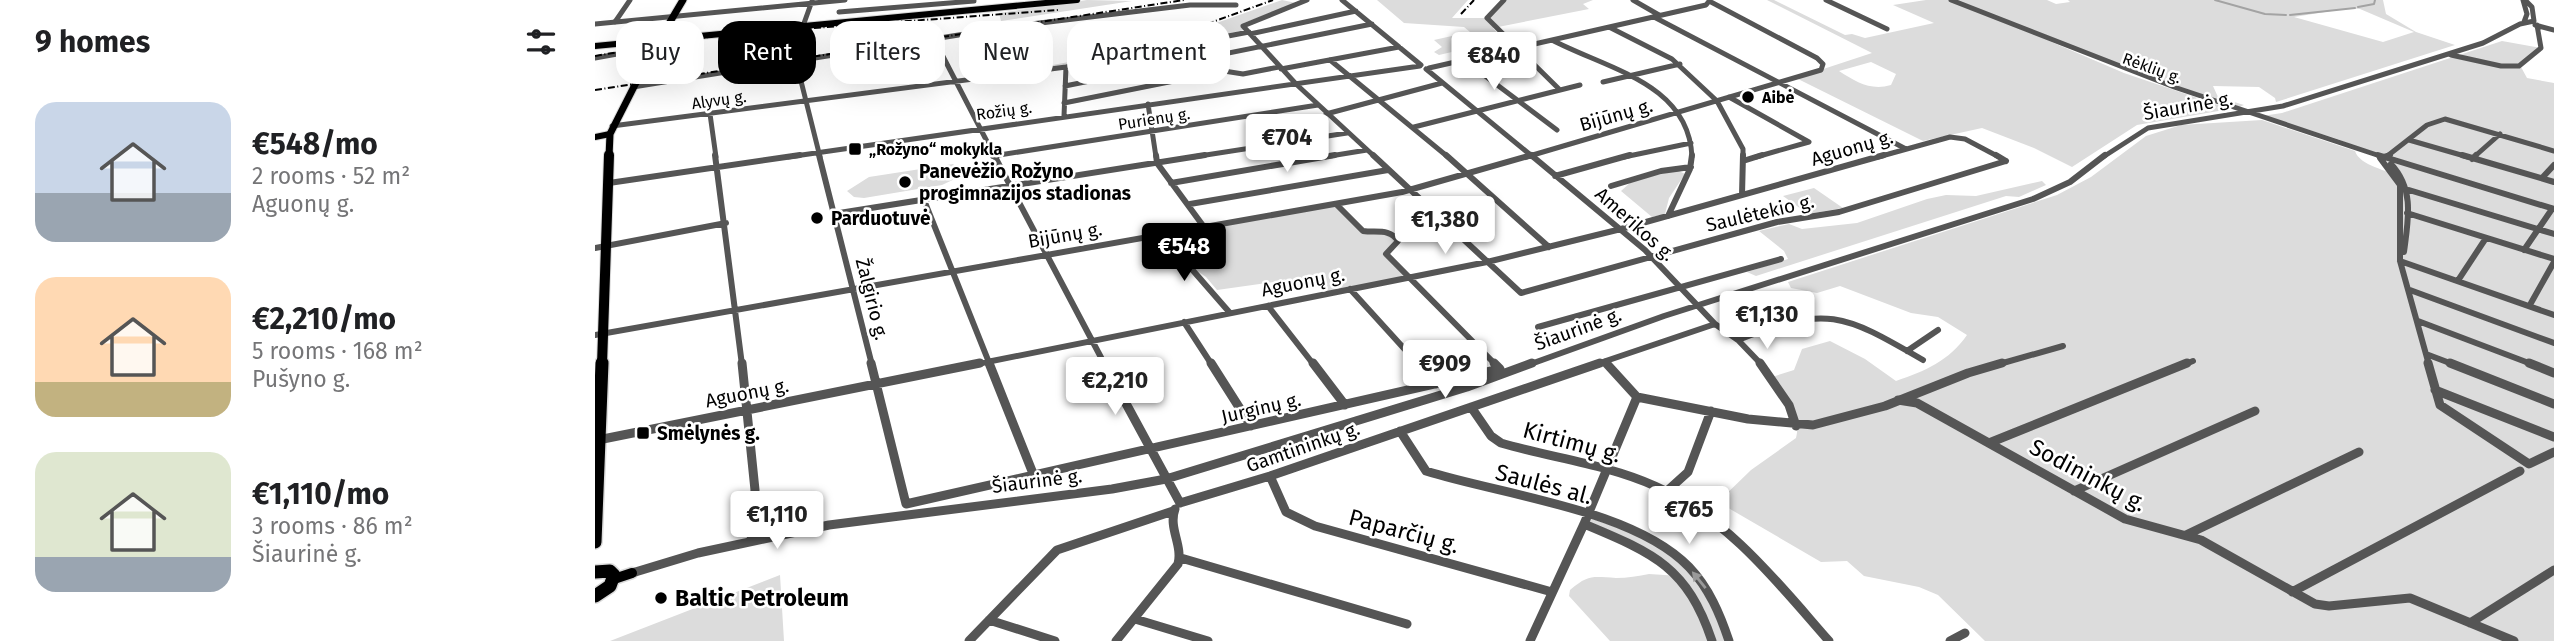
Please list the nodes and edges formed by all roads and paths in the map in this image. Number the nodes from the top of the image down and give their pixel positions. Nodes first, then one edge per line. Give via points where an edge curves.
1 (630, 0) edge
2 (683, 0) edge
3 (845, 0) edge
4 (1065, 0) edge
5 (1077, 0) edge
6 (1307, 0) edge
7 (1342, 0) edge
8 (1504, 0) edge
9 (1633, 0) edge
10 (1825, 0) edge
11 (1951, 0) edge
12 (2524, 0) edge
13 (975, 1) edge
14 (1710, 1) edge
15 (811, 2) edge
16 (1054, 2) edge
17 (1236, 5) dead end
18 (969, 9) dead end
19 (1356, 11) junction
20 (839, 12) dead end
21 (674, 15) junction
22 (1657, 16) junction
23 (671, 21) edge
24 (805, 21) edge
25 (615, 22) junction
26 (2524, 22) junction
27 (595, 24) edge
28 (816, 24) edge
29 (1372, 24) junction
30 (2537, 25) junction
31 (1609, 27) junction
32 (1887, 29) dead end
33 (2554, 30) edge
34 (1249, 33) junction
35 (1230, 36) edge
36 (945, 37) edge
37 (1552, 40) junction
38 (616, 44) edge
39 (595, 47) edge
40 (1262, 47) junction
41 (1399, 47) junction
42 (1514, 48) junction
43 (1230, 53) edge
44 (2449, 54) junction
45 (616, 55) edge
46 (595, 58) edge
47 (1330, 60) junction
48 (1464, 60) junction
49 (945, 62) edge
50 (1680, 64) junction
51 (1066, 67) joint
52 (1424, 67) junction
53 (1280, 68) junction
54 (1230, 72) edge
55 (718, 73) edge
56 (1349, 75) junction
57 (1635, 76) junction
58 (954, 81) junction
59 (1603, 82) dead end
60 (1294, 83) junction
61 (1442, 83) junction
62 (1779, 83) junction
63 (635, 84) edge
64 (801, 84) edge
65 (1075, 84) edge
66 (1161, 84) edge
67 (1580, 85) dead end
68 (1065, 86) junction
69 (633, 87) junction
70 (1556, 90) junction
71 (1729, 97) junction
72 (1381, 99) junction
73 (1518, 100) junction
74 (805, 101) junction
75 (1717, 101) junction
76 (1064, 103) junction
77 (1148, 104) junction
78 (1318, 105) junction
79 (1476, 111) junction
80 (710, 114) junction
81 (1326, 114) junction
82 (1678, 114) junction
83 (2247, 114) junction
84 (1064, 116) junction
85 (1414, 127) junction
86 (979, 129) junction
87 (611, 130) junction
88 (1557, 130) dead end
89 (1150, 132) junction
90 (1347, 133) junction
91 (2500, 134) junction
92 (595, 137) edge
93 (2409, 140) junction
94 (1691, 143) junction
95 (1907, 149) junction
96 (1367, 150) junction
97 (2554, 151) edge
98 (818, 152) junction
99 (1530, 155) junction
100 (993, 156) junction
101 (2385, 159) junction
102 (2472, 159) junction
103 (1743, 161) junction
104 (2006, 161) joint
105 (1157, 163) junction
106 (2554, 165) edge
107 (719, 167) junction
108 (1691, 167) junction
109 (1388, 170) junction
110 (1466, 174) junction
111 (1555, 176) junction
112 (2542, 178) junction
113 (2554, 182) edge
114 (609, 183) junction
115 (1171, 183) junction
116 (1011, 186) junction
117 (1611, 186) dead end
118 (1409, 190) junction
119 (2409, 190) junction
120 (1742, 195) junction
121 (924, 200) junction
122 (1190, 204) junction
123 (1336, 204) junction
124 (2553, 208) edge
125 (2407, 213) junction
126 (833, 214) junction
127 (1668, 216) junction
128 (726, 223) junction
129 (1204, 227) junction
130 (1621, 229) junction
131 (2538, 229) junction
132 (2554, 234) edge
133 (1162, 235) junction
134 (2486, 238) junction
135 (608, 245) junction
136 (1549, 247) junction
137 (595, 248) edge
138 (2524, 250) junction
139 (2404, 252) dead end
140 (1045, 255) junction
141 (1651, 257) junction
142 (1781, 259) dead end
143 (2400, 261) junction
144 (2554, 261) edge
145 (1487, 262) junction
146 (953, 271) junction
147 (1409, 277) junction
148 (2459, 279) dead end
149 (1681, 288) junction
150 (854, 289) junction
151 (1350, 289) junction
152 (2410, 290) junction
153 (2531, 303) dead end
154 (1697, 305) junction
155 (1268, 306) junction
156 (736, 310) junction
157 (1230, 313) junction
158 (2554, 315) edge
159 (2418, 321) junction
160 (1184, 322) junction
161 (1715, 324) junction
162 (1538, 327) dead end
163 (1938, 330) dead end
164 (599, 335) edge
165 (1738, 340) junction
166 (1091, 341) junction
167 (2554, 343) edge
168 (2063, 346) dead end
169 (1907, 351) junction
170 (2426, 354) junction
171 (1923, 360) dead end
172 (2193, 360) dead end
173 (988, 362) junction
174 (1605, 362) junction
175 (2554, 373) edge
176 (877, 383) junction
177 (1436, 383) junction
178 (2435, 390) junction
179 (1637, 397) junction
180 (1898, 400) junction
181 (2554, 404) edge
182 (1345, 405) junction
183 (1471, 407) junction
184 (748, 409) junction
185 (1711, 411) junction
186 (2255, 411) dead end
187 (1251, 426) junction
188 (1796, 426) junction
189 (1400, 431) junction
190 (2554, 437) edge
191 (597, 441) edge
192 (1989, 443) junction
193 (1150, 449) junction
194 (2359, 452) dead end
195 (2554, 452) edge
196 (1606, 470) junction
197 (2520, 471) dead end
198 (1034, 476) junction
199 (1270, 476) junction
200 (1166, 479) junction
201 (1667, 491) junction
202 (2074, 491) junction
203 (906, 505) joint
204 (1176, 507) junction
205 (1586, 519) junction
206 (2186, 535) junction
207 (751, 536) dead end
208 (595, 542) edge
209 (1181, 558) junction
210 (2554, 570) edge
211 (595, 572) edge
212 (632, 573) joint
213 (614, 579) junction
214 (1552, 592) junction
215 (2292, 592) junction
216 (595, 596) edge
217 (1135, 619) junction
218 (989, 620) junction
219 (2470, 623) junction
220 (1407, 624) dead end
221 (1965, 633) dead end
222 (969, 641) edge
223 (1055, 641) edge
224 (1117, 641) edge
225 (1208, 641) edge
226 (1530, 641) edge
227 (1711, 641) edge
228 (1728, 641) edge
229 (1829, 641) edge
230 (1950, 641) edge
231 (2514, 641) edge

1 - 25 street
2 - 21 highway
3 - 15 street
4 - 16 main road
5 - 16 main road
6 - 34 street via 1245,23
7 - 19 street, Amerikos g.
8 - 42 street via 1487,18
9 - 22 street
10 - 32 street
11 - 83 street, Rėklių g. via 2111,66
12 - 26 street
13 - 18 street
13 - 20 street
14 - 22 street, Rožių g.
14 - 62 street, Bijūnų g. via 1821,61 1821,69
15 - 21 street
15 - 24 street
16 - 28 main road
17 - 36 street via 1190,5
19 - 29 street, Amerikos g.
19 - 34 street, Alyvų g.
21 - 23 highway
21 - 25 street
22 - 31 street, Rožių g.
22 - 62 street
25 - 27 street
26 - 30 street
26 - 44 street, Šiaurinė g. via 2487,42
29 - 40 street
29 - 41 street, Amerikos g.
30 - 33 street
30 - 44 street via 2541,48 2519,66
31 - 37 street, Rožių g.
31 - 50 street
34 - 35 street, Alyvų g.
34 - 40 street
37 - 42 street, Rožių g.
37 - 57 street via 1574,54
38 - 39 main road
40 - 43 street
40 - 53 street
41 - 47 street
41 - 52 street, Amerikos g.
42 - 48 street, Rožių g.
42 - 70 street
44 - 83 street, Šiaurinė g.
45 - 46 street
47 - 53 street
47 - 56 street
48 - 52 street, Rožių g.
48 - 73 street
49 - 58 street
50 - 57 street
50 - 75 street
51 - 58 street, Alyvų g.
51 - 68 street
52 - 56 street, Rožių g.
52 - 61 street, Amerikos g.
53 - 54 street
53 - 60 street
55 - 69 street
56 - 60 street, Rožių g.
56 - 72 street
57 - 59 street
57 - 82 street via 1663,94
58 - 74 street, Alyvų g.
58 - 86 street
60 - 77 street, Rožių g.
60 - 78 street
61 - 72 street
61 - 79 street, Amerikos g.
62 - 71 street, Bijūnų g.
62 - 95 street
63 - 69 highway
64 - 74 street, Žalgirio g.
65 - 68 street
66 - 76 street
67 - 70 street
68 - 76 street
69 - 87 highway
70 - 73 street
71 - 75 street, Bijūnų g.
71 - 103 street via 1808,142
72 - 81 street
72 - 85 street
73 - 79 street
73 - 88 street
74 - 80 street, Alyvų g.
74 - 98 street, Žalgirio g.
75 - 82 street, Bijūnų g.
75 - 103 street via 1743,149
76 - 84 street
77 - 84 street, Rožių g.
77 - 89 street
78 - 81 street
78 - 89 street, Purienų g.
79 - 85 street
79 - 99 street, Amerikos g.
80 - 87 street, Alyvų g.
80 - 107 street
81 - 90 street
82 - 94 street
82 - 99 street, Bijūnų g.
83 - 101 street, Rėklių g.
83 - 154 street, Šiaurinė g. via 2148,128 2070,183 2045,194
84 - 86 street, Rožių g.
85 - 110 street
86 - 98 street, Rožių g.
86 - 100 street
87 - 92 main road
87 - 114 highway
89 - 100 street, Purienų g.
89 - 105 street
90 - 96 street
90 - 105 street
91 - 93 street via 2440,119
91 - 97 street
91 - 102 street
93 - 101 street
93 - 102 street
94 - 108 street
94 - 111 street
95 - 104 street, Aguonų g. via 1957,137
95 - 120 street, Aguonų g.
96 - 109 street
96 - 115 street
98 - 107 street, Rožių g.
98 - 126 street, Žalgirio g.
99 - 110 street, Bijūnų g.
99 - 111 street, Amerikos g.
100 - 116 street
101 - 119 street via 2404,177
101 - 124 street
101 - 143 street via 2400,185
102 - 112 street
103 - 120 street
104 - 141 street, Saulėtekio g. via 1839,212 1777,222
105 - 115 street
105 - 116 street
106 - 112 street
107 - 114 street, Rožių g.
107 - 128 street
108 - 117 street
108 - 127 street
109 - 118 street
109 - 122 street
110 - 118 street, Bijūnų g.
110 - 136 street
111 - 130 street, Amerikos g.
112 - 113 street
114 - 135 highway
115 - 122 street
116 - 121 street
116 - 140 street
118 - 123 street, Bijūnų g.
118 - 145 street
119 - 125 street
119 - 131 street
120 - 127 street, Aguonų g.
121 - 126 street
121 - 146 street
122 - 129 street
123 - 129 street, Bijūnų g.
123 - 147 street via 1363,231 1395,235 1398,241 1386,254
124 - 131 street
125 - 134 street
125 - 139 street
126 - 150 street, Žalgirio g.
127 - 130 street, Aguonų g.
128 - 135 street
128 - 156 street
129 - 133 street, Bijūnų g.
130 - 136 street, Aguonų g.
130 - 141 street, Amerikos g.
131 - 132 street
131 - 138 street
133 - 140 street, Bijūnų g.
133 - 157 street via 1186,268 1202,279
134 - 138 street
134 - 148 street
135 - 137 street
135 - 164 highway
136 - 145 street, Aguonų g.
138 - 144 street
140 - 146 street, Bijūnų g.
140 - 166 street
141 - 145 street, Saulėtekio g. via 1521,293
141 - 149 street, Amerikos g.
142 - 149 street
143 - 152 street
143 - 158 street
144 - 153 street
145 - 147 street, Aguonų g.
146 - 150 street, Bijūnų g.
146 - 173 street
147 - 151 street, Aguonų g.
147 - 177 street, Jurginų g. via 1500,369
149 - 154 street, Amerikos g.
149 - 162 street
150 - 156 street, Bijūnų g.
150 - 176 street, Žalgirio g.
151 - 155 street, Aguonų g.
151 - 177 street
152 - 159 street
152 - 167 street
154 - 161 street, Amerikos g.
154 - 200 street, Šiaurinė g. via 1467,387
155 - 157 street, Aguonų g.
155 - 182 street
156 - 164 street, Bijūnų g.
156 - 184 street
157 - 160 street, Aguonų g.
159 - 170 street
159 - 175 street
160 - 166 street, Aguonų g.
160 - 187 street
161 - 165 street, Amerikos g.
161 - 174 street, Gamtininkų g.
163 - 169 street
164 - 191 highway
165 - 169 street via 1807,317 1865,327
165 - 188 street, Amerikos g. via 1789,405
166 - 173 street, Aguonų g.
166 - 193 street
168 - 180 street via 1968,373
169 - 171 street
170 - 178 street
170 - 181 street
172 - 192 street
173 - 176 street, Aguonų g.
173 - 198 street
174 - 179 street
174 - 183 street, Gamtininkų g.
176 - 184 street, Aguonų g.
176 - 203 street, Žalgirio g.
177 - 182 street, Jurginų g.
178 - 190 street
178 - 195 street via 2440,405 2449,413 2529,464
179 - 185 street
179 - 196 street
180 - 188 street via 1827,423
180 - 192 street, Sodininkų g. via 1917,403
182 - 187 street, Jurginų g.
183 - 189 street, Gamtininkų g.
183 - 196 street, Kirtimų g. via 1501,443
184 - 191 street, Aguonų g.
184 - 207 street via 755,490
185 - 188 street
185 - 201 street via 1688,472
186 - 202 street
187 - 193 street, Jurginų g.
189 - 199 street, Gamtininkų g.
189 - 205 street, Saulės al. via 1426,471
191 - 208 highway
192 - 202 street, Sodininkų g.
193 - 198 street, Jurginų g.
193 - 200 street
194 - 206 street
196 - 201 street, Kirtimų g.
196 - 205 street
197 - 215 street
198 - 203 street, Jurginų g.
199 - 204 street, Gamtininkų g.
199 - 214 street, Paparčių g. via 1286,512 1315,526
200 - 204 street
200 - 212 street, Šiaurinė g. via 829,525 698,553
201 - 229 street, Kirtimų g. via 1706,513 1729,533
202 - 206 street, Sodininkų g. via 2134,523
204 - 209 street via 1172,526
204 - 218 street, Gamtininkų g. via 1056,551
205 - 214 street
205 - 227 street, Saulės al. via 1655,556 1680,576 1703,609
228 -> 205 street, Saulės al. via 1718,607 1677,555 1623,528
206 - 215 street, Sodininkų g. via 2218,548
209 - 217 street
209 - 220 street
210 - 219 street
211 - 213 highway via 610,571
212 - 213 main road, Šiaurinė g.
213 - 216 highway
214 - 226 street
215 - 219 street, Sodininkų g. via 2329,606 2410,598
217 - 224 street
217 - 225 street
218 - 222 street, Gamtininkų g.
218 - 223 street
219 - 231 street, Sodininkų g.
221 - 230 street

